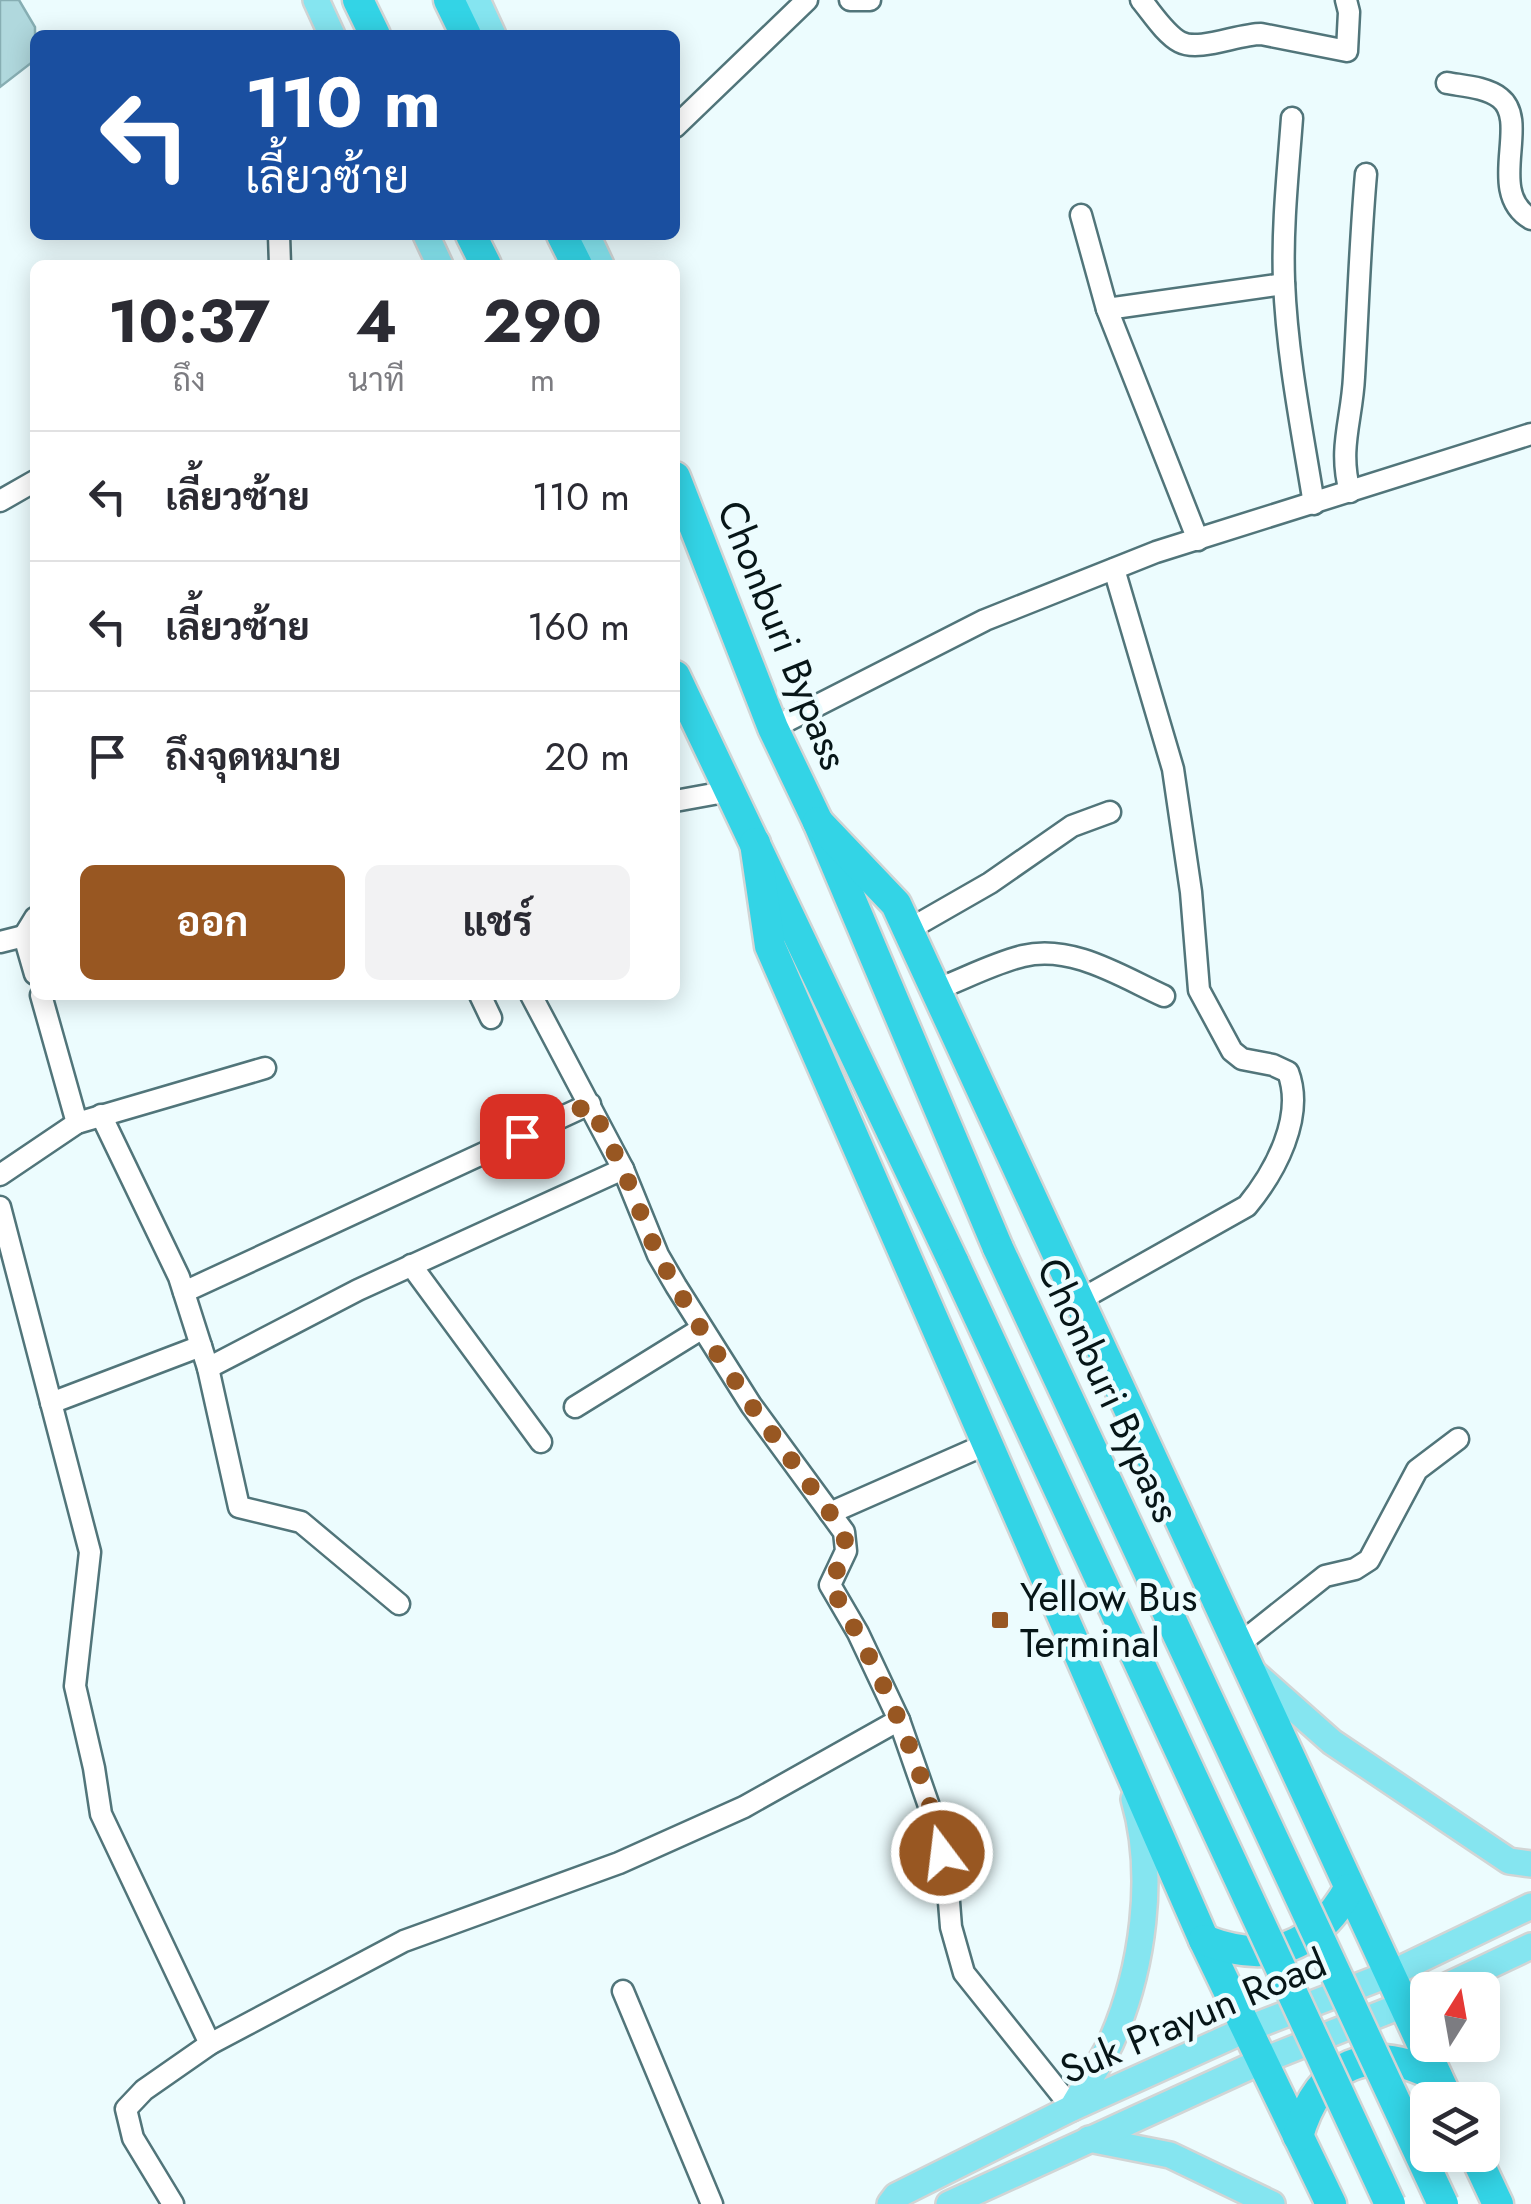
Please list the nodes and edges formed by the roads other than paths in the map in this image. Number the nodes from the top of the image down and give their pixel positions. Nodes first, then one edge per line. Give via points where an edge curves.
1 (316, 0) edge
2 (358, 0) edge
3 (448, 0) edge
4 (476, 0) edge
5 (807, 0) edge
6 (850, 0) edge
7 (870, 0) edge
8 (1141, 0) edge
9 (1346, 0) edge
10 (330, 30) edge
11 (373, 30) edge
12 (463, 30) edge
13 (491, 30) edge
14 (1447, 83) dead end
15 (1292, 118) dead end
16 (680, 122) edge
17 (1366, 174) dead end
18 (1081, 215) dead end
19 (1531, 219) edge
20 (1284, 284) junction
21 (1107, 309) junction
22 (1531, 434) edge
23 (30, 484) edge
24 (680, 490) edge
25 (1350, 492) junction
26 (0, 502) edge
27 (1314, 504) junction
28 (1198, 540) junction
29 (1114, 568) junction
30 (680, 686) edge
31 (773, 728) junction
32 (730, 791) junction
33 (680, 800) edge
34 (1110, 812) dead end
35 (818, 822) junction
36 (755, 842) junction
37 (30, 927) edge
38 (908, 930) junction
39 (0, 942) edge
40 (936, 990) junction
41 (1164, 996) dead end
42 (42, 1000) edge
43 (482, 1000) edge
44 (534, 1000) edge
45 (491, 1018) dead end
46 (265, 1068) dead end
47 (590, 1104) junction
48 (101, 1116) junction
49 (77, 1123) junction
50 (623, 1169) junction
51 (0, 1174) edge
52 (0, 1207) edge
53 (411, 1265) junction
54 (184, 1292) junction
55 (1078, 1301) junction
56 (701, 1329) junction
57 (201, 1346) junction
58 (208, 1368) junction
59 (51, 1403) junction
60 (575, 1407) dead end
61 (1458, 1439) dead end
62 (541, 1442) dead end
63 (989, 1443) junction
64 (830, 1513) junction
65 (399, 1604) dead end
66 (1243, 1656) junction
67 (899, 1720) junction
68 (1116, 1739) junction
69 (1531, 1864) edge
70 (1349, 1888) junction
71 (1531, 1906) edge
72 (1204, 1940) junction
73 (1531, 1946) edge
74 (1476, 1972) edge
75 (1392, 1973) junction
76 (624, 1991) dead end
77 (1410, 1992) edge
78 (1410, 2003) edge
79 (1247, 2029) junction
80 (210, 2044) junction
81 (1262, 2061) junction
82 (1435, 2082) edge
83 (1072, 2108) junction
84 (1298, 2136) junction
85 (1090, 2139) junction
86 (1482, 2172) edge
87 (173, 2204) edge
88 (712, 2204) edge
89 (890, 2204) edge
90 (948, 2204) edge
91 (1272, 2204) edge
92 (1331, 2204) edge
93 (1390, 2204) edge
94 (1442, 2204) edge
95 (1498, 2204) edge

1 - 10 main road
2 - 11 highway
3 - 12 highway
4 - 13 main road
5 - 16 street
6 - 7 street
8 - 9 street via 1195,47 1261,34 1347,51
14 - 19 street via 1489,92 1508,107 1510,186
15 - 20 street
17 - 25 street via 1343,450
18 - 21 street
20 - 21 street
20 - 27 street
21 - 28 street
22 - 25 street
23 - 26 street
24 - 31 highway, Chonburi Bypass
25 - 27 street
27 - 28 street
28 - 29 street
29 - 31 street via 985,620
29 - 55 street via 1173,770 1199,990 1232,1051 1288,1072 1294,1104 1284,1142 1247,1206
30 - 32 highway
31 - 35 highway, Chonburi Bypass
32 - 33 street
32 - 36 highway
34 - 38 street via 1072,826
35 - 38 highway, Chonburi Bypass via 896,904
35 - 94 highway, Chonburi Bypass, bridge via 998,1248
36 - 63 highway via 770,946
36 - 93 highway, bridge
37 - 39 street
38 - 40 highway, Chonburi Bypass
40 - 41 street via 1024,955 1052,954
40 - 55 highway, Chonburi Bypass
42 - 49 street
43 - 45 street
44 - 47 street
46 - 48 street
47 - 50 street
47 - 54 street
48 - 49 street
48 - 54 street
49 - 51 street
50 - 53 street
50 - 56 street via 658,1256
52 - 59 street
53 - 58 street
53 - 62 street
54 - 57 street
55 - 66 highway, Chonburi Bypass
56 - 60 street
56 - 64 street
57 - 58 street
57 - 59 street
58 - 65 street via 240,1508 301,1522
59 - 80 street via 90,1552 75,1686 101,1814
61 - 66 street via 1416,1470 1369,1560 1325,1576
63 - 64 street
63 - 68 highway
64 - 67 street via 844,1532 846,1551 830,1585
66 - 69 main road via 1332,1742 1510,1862
66 - 70 highway, Chonburi Bypass
67 - 80 street via 744,1807 619,1863 404,1942
67 - 83 street via 937,1829 964,1973
68 - 72 highway
68 - 83 main road via 1138,1814 1145,1891 1136,1968 1111,2041
70 - 72 highway via 1314,1934 1288,1947 1231,1950
70 - 75 highway, Chonburi Bypass
71 - 75 main road, Suk Prayun Road
72 - 79 highway
73 - 74 main road
75 - 77 highway, Chonburi Bypass
75 - 79 main road, Suk Prayun Road
76 - 88 street
78 - 81 main road, Suk Prayun Road
79 - 81 highway
79 - 83 main road, Suk Prayun Road
80 - 87 street via 126,2109 133,2138
81 - 84 highway
81 - 85 main road, Suk Prayun Road
82 - 84 highway via 1410,2062 1380,2058 1350,2065 1324,2082 1306,2106
83 - 89 main road, Suk Prayun Road
84 - 92 highway
85 - 90 main road, Suk Prayun Road
85 - 91 main road via 1170,2154
86 - 95 highway

